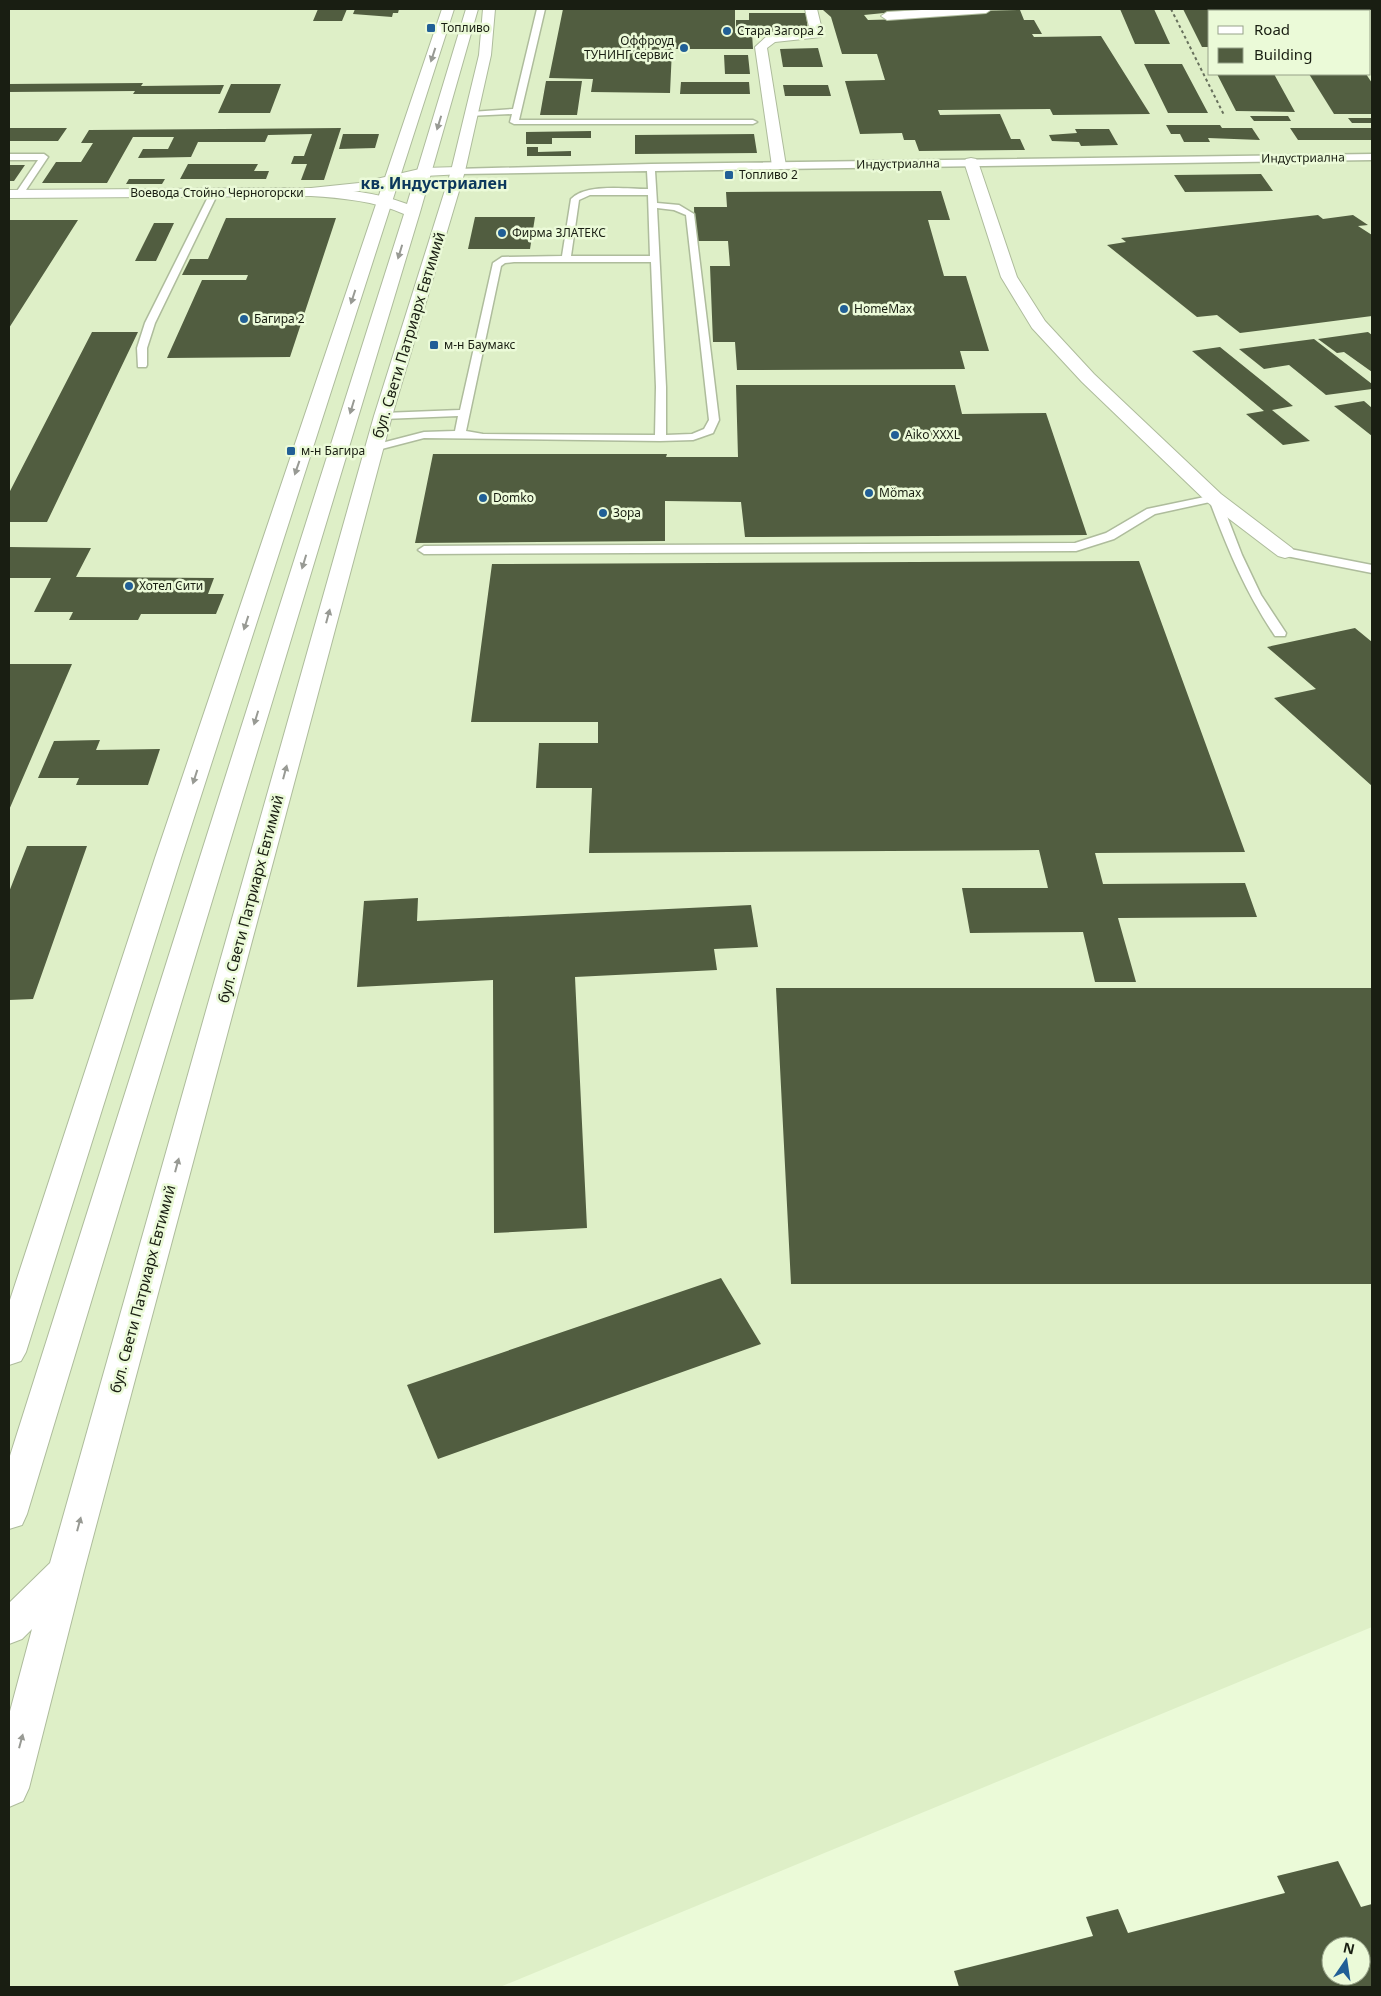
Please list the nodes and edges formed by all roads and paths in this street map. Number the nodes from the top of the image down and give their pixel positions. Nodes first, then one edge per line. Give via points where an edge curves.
1 (448, 9) edge
2 (472, 9) edge
3 (489, 9) edge
4 (541, 9) edge
5 (811, 9) edge
6 (986, 9) edge
7 (888, 16) dead end
8 (516, 111) junction
9 (472, 114) junction
10 (753, 122) dead end
11 (9, 157) edge
12 (1372, 157) edge
13 (971, 162) junction
14 (779, 166) junction
15 (651, 168) junction
16 (458, 171) junction
17 (424, 172) junction
18 (393, 178) junction
19 (311, 192) junction
20 (652, 192) junction
21 (214, 193) junction
22 (14, 194) edge
23 (386, 202) junction
24 (652, 205) junction
25 (412, 212) junction
26 (566, 259) junction
27 (655, 259) junction
28 (142, 365) dead end
29 (464, 414) junction
30 (383, 416) junction
31 (460, 434) junction
32 (660, 438) junction
33 (374, 448) junction
34 (1214, 498) junction
35 (424, 550) dead end
36 (1285, 552) joint
37 (1372, 568) edge
38 (1280, 633) dead end
39 (9, 1352) edge
40 (9, 1514) edge
41 (66, 1572) junction
42 (9, 1626) edge
43 (9, 1788) edge

1 -> 18 main road
2 -> 17 main road
3 - 9 main road, бул. Свети Патриарх Евтимий
4 - 8 lane
5 - 14 main road via 817,34 771,39 761,47
6 - 7 main road
8 - 9 lane
8 - 10 lane via 514,122
9 - 16 main road, бул. Свети Патриарх Евтимий
11 - 22 lane via 44,157
12 - 13 lane, Индустриална
13 - 14 lane, Индустриална
13 - 34 main road via 1009,277 1038,324 1088,378
14 - 15 lane, Индустриална
15 - 16 lane, Индустриална
15 - 20 lane
16 - 17 main road, Индустриална
16 - 30 main road, бул. Свети Патриарх Евтимий
17 - 18 main road, Воевода Стойно Черногорски
17 - 25 main road
18 - 19 main road, Воевода Стойно Черногорски via 359,188
18 - 23 main road
19 - 21 main road, Воевода Стойно Черногорски
19 - 23 main road via 359,195
20 - 24 lane
20 - 26 lane via 589,192 575,199
21 - 22 main road, Воевода Стойно Черногорски
21 - 28 lane via 150,323 142,348
23 - 25 main road
23 -> 39 main road via 168,858
24 - 27 lane
24 - 32 lane via 676,207 690,214 714,420 709,431 693,437
25 -> 40 main road
26 - 27 lane
26 - 29 lane via 502,260 496,265
27 - 32 lane via 662,387
29 - 30 lane
29 - 31 lane
30 - 33 main road, бул. Свети Патриарх Евтимий
31 - 32 lane via 483,438
31 - 33 lane via 424,435
41 -> 33 main road, бул. Свети Патриарх Евтимий
34 - 35 lane via 1150,510 1110,536 1076,547
34 - 36 main road
34 - 38 lane via 1255,595
36 - 37 lane
41 - 42 main road
43 -> 41 main road, бул. Свети Патриарх Евтимий

